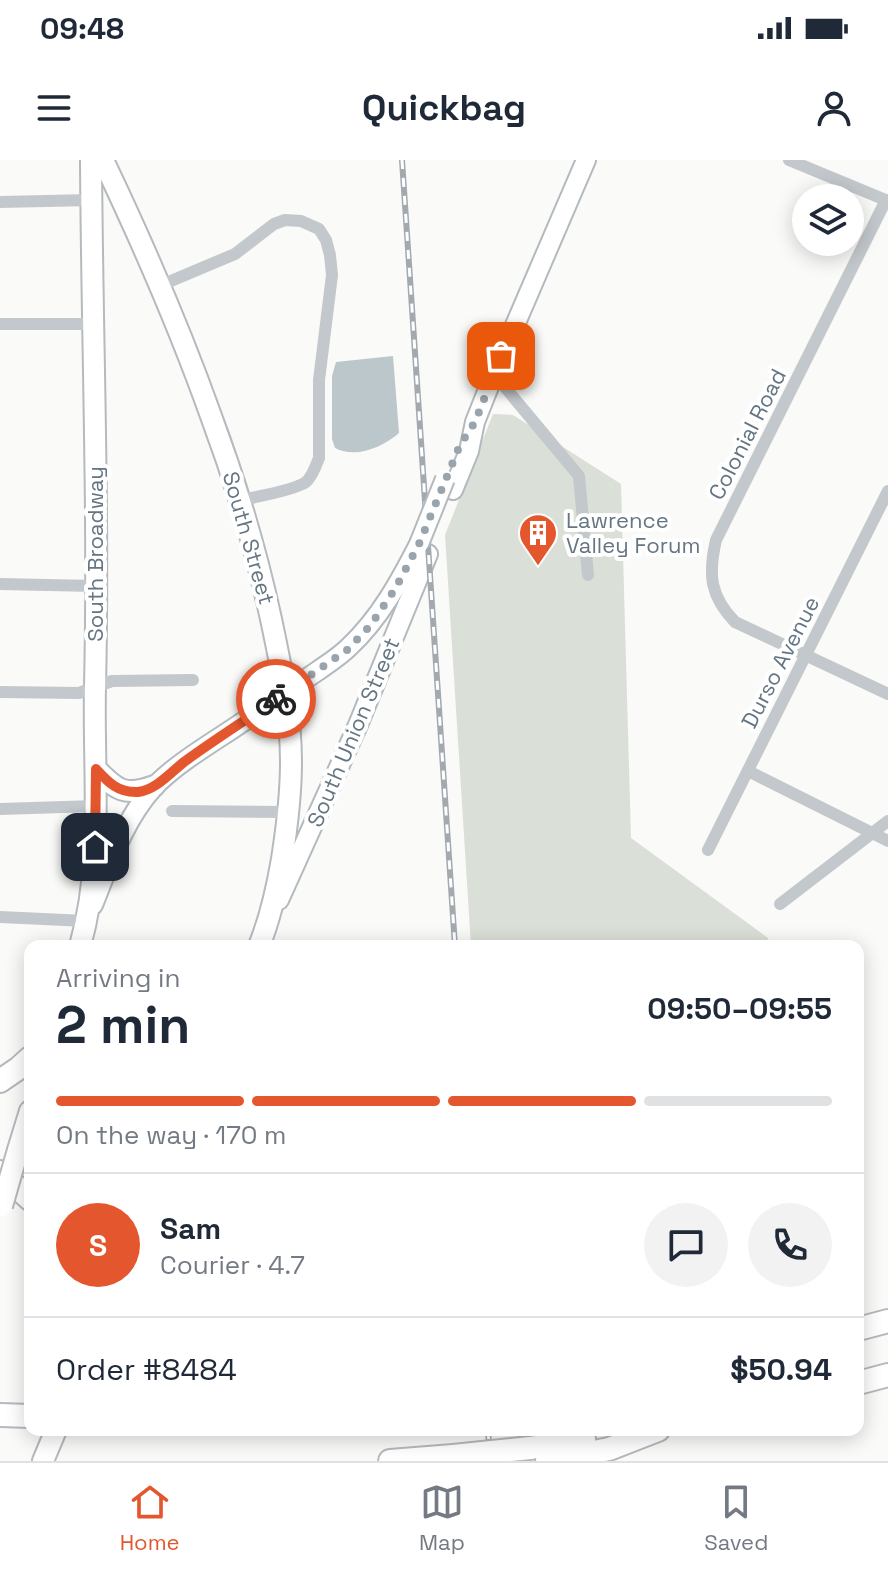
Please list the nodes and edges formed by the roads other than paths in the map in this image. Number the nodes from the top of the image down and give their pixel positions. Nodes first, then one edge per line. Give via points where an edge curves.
1 (91, 160) edge
2 (103, 160) edge
3 (586, 160) edge
4 (789, 160) edge
5 (92, 200) junction
6 (887, 200) edge
7 (0, 202) edge
8 (126, 207) junction
9 (159, 286) junction
10 (0, 324) edge
11 (94, 324) junction
12 (494, 374) junction
13 (888, 491) edge
14 (241, 500) junction
15 (423, 549) junction
16 (588, 575) dead end
17 (0, 584) edge
18 (95, 586) junction
19 (806, 656) junction
20 (193, 680) dead end
21 (95, 687) junction
22 (0, 692) edge
23 (888, 694) edge
24 (96, 769) junction
25 (748, 771) junction
26 (154, 786) junction
27 (96, 806) junction
28 (0, 809) edge
29 (172, 811) dead end
30 (288, 812) junction
31 (888, 821) edge
32 (872, 833) junction
33 (888, 841) edge
34 (708, 850) dead end
35 (780, 904) dead end
36 (0, 917) edge
37 (86, 921) junction
38 (81, 940) edge
39 (261, 940) edge
40 (261, 940) edge
41 (24, 1063) edge
42 (0, 1081) edge
43 (24, 1130) edge
44 (0, 1172) edge
45 (24, 1194) edge
46 (1, 1210) edge
47 (888, 1321) edge
48 (864, 1327) edge
49 (888, 1375) edge
50 (864, 1381) edge
51 (53, 1436) edge
52 (613, 1436) edge
53 (643, 1436) edge
54 (539, 1454) edge
55 (43, 1461) edge
56 (390, 1461) edge

1 - 5 main road, South Broadway
2 - 8 main road, South Street
3 - 12 main road, South Union Street
4 - 6 street
5 - 7 street
5 - 8 main road via 111,198
5 - 11 main road, South Broadway
6 - 19 street, Colonial Road via 712,555 714,593 735,622
8 - 9 main road, South Street
9 - 14 main road, South Street
9 - 14 street via 235,254 285,220 319,229 326,240 332,275 319,380 319,458 306,482
10 - 11 street
11 - 18 main road, South Broadway
12 - 15 main road, South Union Street via 469,451 449,484
12 - 16 street via 579,476
13 - 19 street, Durso Avenue
14 - 30 main road, South Street via 281,668 291,762
15 - 26 main road, bridge via 347,650
15 - 39 main road, South Union Street via 358,725
17 - 18 street
18 - 21 main road, South Broadway
19 - 23 street, Colonial Road
19 - 25 street, Durso Avenue
20 - 21 street via 112,681
21 - 22 street via 79,693
21 - 24 main road, South Broadway
24 - 26 main road via 121,790 140,792
24 - 27 main road, South Broadway
25 - 32 street
25 - 34 street, Durso Avenue
26 - 37 main road via 121,838
27 - 28 street
27 - 37 main road, South Broadway
29 - 30 street
30 - 40 main road, South Street via 280,873
31 - 32 street
32 - 33 street
32 - 35 street
36 - 37 street
37 - 38 main road, South Broadway
41 - 42 highway
43 - 46 main road, bridge
44 - 45 highway
47 - 48 highway
49 - 50 highway
51 - 55 main road
52 - 54 highway
53 - 54 highway via 609,1449
54 - 56 highway, bridge

